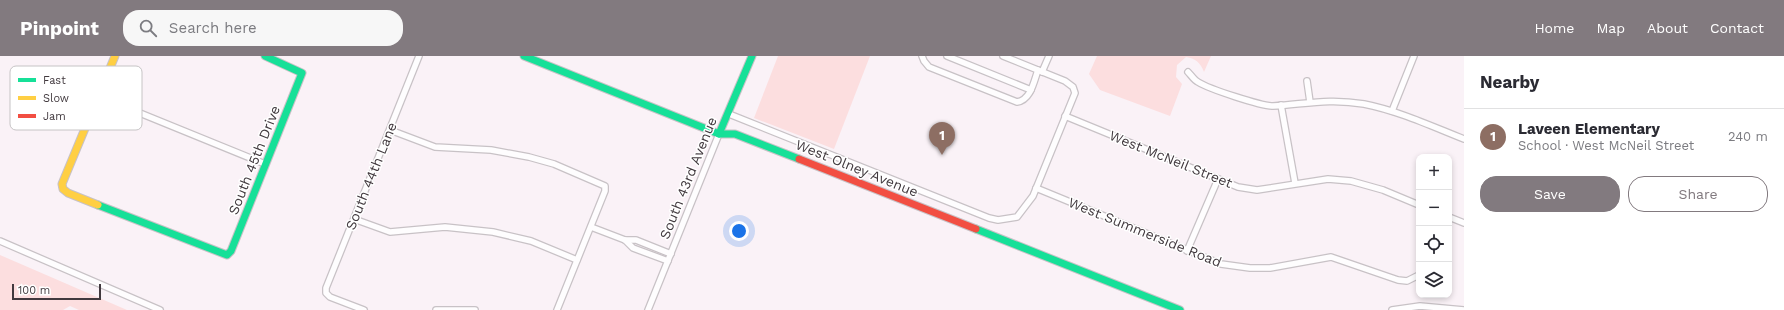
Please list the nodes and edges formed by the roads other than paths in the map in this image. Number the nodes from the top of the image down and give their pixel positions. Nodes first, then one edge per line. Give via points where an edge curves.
1 (115, 56) edge
2 (265, 56) edge
3 (524, 56) edge
4 (752, 56) edge
5 (922, 56) edge
6 (947, 56) edge
7 (1003, 56) edge
8 (1049, 56) edge
9 (1414, 56) edge
10 (420, 57) edge
11 (111, 66) edge
12 (1040, 71) junction
13 (1188, 72) dead end
14 (1307, 81) dead end
15 (1031, 90) junction
16 (1310, 102) junction
17 (1281, 105) junction
18 (1392, 111) junction
19 (142, 114) edge
20 (728, 114) junction
21 (1065, 116) junction
22 (84, 130) edge
23 (390, 130) junction
24 (719, 134) junction
25 (1464, 139) edge
26 (265, 164) junction
27 (1218, 179) junction
28 (1295, 183) junction
29 (1036, 188) junction
30 (1416, 204) edge
31 (1452, 218) edge
32 (354, 219) junction
33 (1464, 223) edge
34 (591, 226) junction
35 (625, 240) junction
36 (0, 241) edge
37 (646, 244) junction
38 (1187, 251) junction
39 (644, 252) junction
40 (671, 254) junction
41 (577, 260) junction
42 (668, 261) junction
43 (1416, 277) edge
44 (1405, 309) edge
45 (160, 310) edge
46 (364, 310) edge
47 (436, 310) edge
48 (475, 310) edge
49 (557, 310) edge
50 (648, 310) edge
51 (1180, 310) edge
52 (1392, 310) edge
53 (1464, 310) edge

1 - 11 street
2 - 26 street, South 45th Drive via 302,73
3 - 24 street, West Olney Avenue
4 - 20 street, South 43rd Avenue
5 - 15 street via 929,67 1017,102 1027,97
6 - 15 street
7 - 12 street
8 - 12 street
9 - 18 street
10 - 23 street, South 44th Lane
12 - 15 street
12 - 21 street via 1073,87 1075,93
13 - 17 street via 1198,82 1247,101 1266,106
14 - 16 street
16 - 17 street
16 - 18 street via 1340,101
17 - 28 street
18 - 25 street
19 - 26 street
20 - 24 street, South 43rd Avenue
20 - 29 street via 989,218 998,220 1017,217
21 - 27 street, West McNeil Street
21 - 29 street
22 - 26 street, South 45th Drive via 62,189 227,255 231,251
23 - 32 street, South 44th Lane
23 - 34 street via 435,147 491,150 529,157 554,164 605,186
24 - 40 street, South 43rd Avenue
24 - 51 street, West Olney Avenue via 735,134
27 - 28 street, West McNeil Street via 1238,187 1257,190
27 - 38 street
28 - 30 street, West McNeil Street via 1328,179 1351,181 1383,190
29 - 38 street, West Summerside Road
31 - 33 street
32 - 41 street via 390,232 445,228 492,232 530,241
32 - 46 street, South 44th Lane via 326,293 330,297
34 - 35 street
34 - 41 street
35 - 37 street via 636,240
35 - 39 street via 633,248
36 - 45 street
37 - 39 street
37 - 40 street
38 - 43 street, West Summerside Road via 1210,261 1235,267 1270,268 1331,257 1398,280 1407,281
39 - 42 street
40 - 42 street, South 43rd Avenue
41 - 49 street
42 - 50 street, South 43rd Avenue
44 - 52 street
44 - 53 street via 1435,306
47 - 48 street

